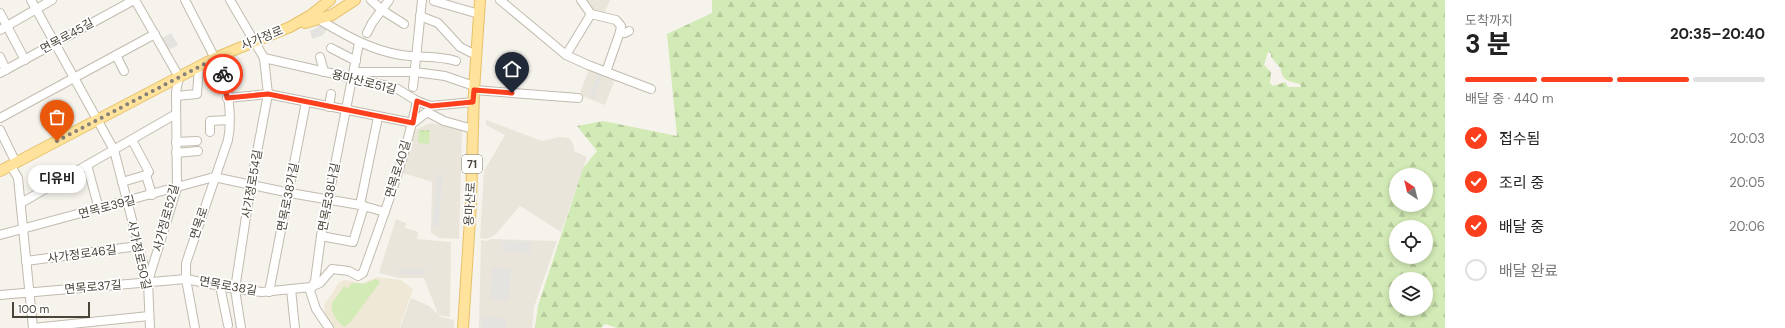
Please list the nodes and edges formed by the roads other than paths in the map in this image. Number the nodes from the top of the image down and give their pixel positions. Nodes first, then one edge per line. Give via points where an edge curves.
1 (31, 0) edge
2 (52, 0) edge
3 (134, 0) edge
4 (185, 0) edge
5 (230, 0) edge
6 (330, 0) edge
7 (336, 0) edge
8 (348, 0) edge
9 (355, 0) edge
10 (371, 0) edge
11 (389, 0) edge
12 (422, 0) edge
13 (480, 0) edge
14 (500, 0) edge
15 (581, 0) edge
16 (434, 1) edge
17 (35, 9) junction
18 (382, 10) junction
19 (0, 13) edge
20 (479, 14) junction
21 (591, 14) junction
22 (420, 16) junction
23 (318, 17) junction
24 (404, 24) dead end
25 (4, 28) edge
26 (629, 31) dead end
27 (620, 32) junction
28 (367, 33) dead end
29 (155, 34) junction
30 (255, 41) junction
31 (55, 43) junction
32 (359, 43) junction
33 (331, 48) dead end
34 (116, 55) junction
35 (417, 55) junction
36 (476, 55) junction
37 (566, 55) junction
38 (0, 57) edge
39 (320, 57) dead end
40 (216, 58) junction
41 (264, 58) junction
42 (25, 60) junction
43 (456, 60) dead end
44 (356, 61) junction
45 (198, 67) junction
46 (124, 71) dead end
47 (3, 72) edge
48 (324, 72) junction
49 (415, 72) junction
50 (606, 72) junction
51 (353, 75) junction
52 (179, 77) junction
53 (74, 78) junction
54 (413, 87) dead end
55 (474, 88) junction
56 (651, 89) dead end
57 (268, 94) junction
58 (331, 94) dead end
59 (176, 96) junction
60 (227, 98) junction
61 (578, 98) dead end
62 (417, 101) junction
63 (306, 102) junction
64 (473, 102) junction
65 (328, 107) junction
66 (345, 110) junction
67 (176, 114) junction
68 (378, 116) junction
69 (0, 118) edge
70 (97, 119) junction
71 (229, 120) junction
72 (413, 123) junction
73 (473, 129) junction
74 (0, 130) edge
75 (210, 132) dead end
76 (132, 140) junction
77 (197, 141) dead end
78 (176, 142) junction
79 (114, 150) junction
80 (198, 151) dead end
81 (176, 153) junction
82 (14, 164) junction
83 (87, 165) junction
84 (0, 171) edge
85 (146, 175) junction
86 (214, 177) junction
87 (122, 182) junction
88 (251, 184) junction
89 (177, 188) junction
90 (290, 193) junction
91 (152, 195) junction
92 (328, 200) junction
93 (127, 202) junction
94 (21, 203) junction
95 (362, 206) junction
96 (99, 209) junction
97 (385, 212) junction
98 (24, 228) junction
99 (0, 235) edge
100 (321, 236) junction
101 (138, 246) junction
102 (26, 262) junction
103 (186, 279) junction
104 (148, 282) junction
105 (220, 286) junction
106 (311, 287) junction
107 (291, 289) junction
108 (235, 290) junction
109 (30, 292) junction
110 (269, 292) junction
111 (0, 295) edge
112 (149, 316) junction
113 (228, 324) dead end
114 (93, 325) edge
115 (60, 326) edge
116 (76, 326) edge
117 (45, 327) edge
118 (150, 328) edge
119 (195, 328) edge
120 (242, 328) edge
121 (295, 328) edge
122 (329, 328) edge
123 (463, 328) edge

1 - 17 street, 사가정로50길
2 - 17 street
3 - 29 street
3 - 31 street, 면목로45길
4 - 40 street, 면목로
5 - 30 street, 사가정로54길
6 - 23 main road
7 - 23 main road
8 - 23 main road
9 - 23 main road via 340,11
10 - 18 street
11 - 18 street
12 - 22 street
13 - 20 main road, 용마산로 / 71
14 - 37 street
15 - 21 street
16 - 20 street
17 - 25 street
17 - 31 street, 사가정로50길
18 - 24 street
18 - 28 street
19 - 25 street
20 - 36 main road, 용마산로 / 71
21 - 27 street via 617,21 621,26
21 - 37 street
22 - 35 street
22 - 36 street via 438,23 460,47
23 - 30 main road, 사가정로
23 - 32 street
25 - 42 street
26 - 27 street
27 - 50 street
29 - 34 street
29 - 52 street
30 - 40 main road, 사가정로
30 - 41 street, 사가정로54길
31 - 42 street, 면목로45길
31 - 53 street, 사가정로50길
32 - 35 street via 401,55
32 - 44 street, 면목로38나길
33 - 44 street
34 - 46 street
34 - 53 street
35 - 43 street
35 - 49 street
36 - 55 main road, 용마산로 / 71
37 - 50 street
38 - 47 street
39 - 48 street, 용마산로51길
40 - 45 main road, 사가정로
40 - 60 street, 면목로 via 225,78
41 - 48 street, 용마산로51길
41 - 57 street, 사가정로54길
42 - 47 street, 면목로45길
44 - 51 street, 면목로38나길
45 - 52 main road, 사가정로
45 - 59 street via 197,94
48 - 51 street, 용마산로51길
49 - 51 street
49 - 54 street
49 - 55 street via 446,76
50 - 56 street
51 - 62 street, 용마산로51길 via 396,88
51 - 66 street, 면목로38나길
52 - 59 street, 사가정로52길
52 - 70 main road, 사가정로
53 - 69 street
53 - 70 street, 사가정로50길
55 - 61 street
55 - 64 main road, 용마산로 / 71
57 - 60 street
57 - 63 street
57 - 88 street, 사가정로54길
58 - 65 street
59 - 67 street, 사가정로52길
60 - 71 street, 면목로
62 - 64 street, 용마산로51길 via 431,106
62 - 72 street, 면목로40길
63 - 65 street
63 - 90 street, 면목로38가길
64 - 73 main road, 용마산로 / 71
65 - 66 street
66 - 68 street
66 - 92 street, 면목로38나길
67 - 76 street
67 - 78 street, 사가정로52길
68 - 72 street
68 - 95 street
70 - 79 street, 사가정로50길
70 - 82 main road, 사가정로
71 - 75 street via 210,121
71 - 86 street, 면목로 via 228,140
72 - 73 street via 427,112 439,119
72 - 97 street, 면목로40길
73 - 123 main road, 용마산로 / 71
74 - 82 street
76 - 79 street
76 - 85 street via 149,171
77 - 78 street
78 - 81 street, 사가정로52길
79 - 83 street
79 - 87 street, 사가정로50길
80 - 81 street
81 - 89 street, 사가정로52길
82 - 84 main road, 사가정로
82 - 94 street
83 - 94 street
83 - 96 street
85 - 87 street
85 - 91 street
86 - 88 street, 면목로40길
86 - 89 street, 면목로39길
86 - 103 street, 면목로 via 186,263
87 - 93 street, 사가정로50길
88 - 90 street, 면목로40길
88 - 108 street, 사가정로54길
89 - 91 street, 면목로39길
89 - 104 street, 사가정로52길
90 - 92 street, 면목로40길
90 - 110 street, 면목로38가길
91 - 93 street, 면목로39길
92 - 95 street, 면목로40길
92 - 100 street, 면목로38나길
93 - 96 street, 면목로39길
93 - 101 street, 사가정로50길
94 - 98 street
95 - 97 street, 면목로40길
95 - 100 street via 353,242
96 - 98 street, 면목로39길
97 - 106 street via 363,273 358,276 349,271 332,269 320,283
98 - 99 street, 면목로39길
98 - 102 street
100 - 106 street, 면목로38나길 via 315,280
101 - 102 street, 사가정로46길
101 - 104 street, 사가정로50길
102 - 109 street
103 - 104 street, 면목로37길
103 - 105 street, 면목로38길
103 - 119 street, 면목로
104 - 109 street, 면목로37길
104 - 112 street, 사가정로50길
105 - 108 street, 면목로38길
105 - 113 street
106 - 107 street, 면목로38길
106 - 122 street, 면목로38나길 via 314,306
107 - 110 street, 면목로38길
107 - 121 street
108 - 110 street, 면목로38길
108 - 120 street, 사가정로54길
109 - 111 street, 면목로37길
109 - 117 street via 33,328
112 - 114 street
112 - 118 street, 사가정로50길
114 - 116 street
115 - 116 street
115 - 117 street

